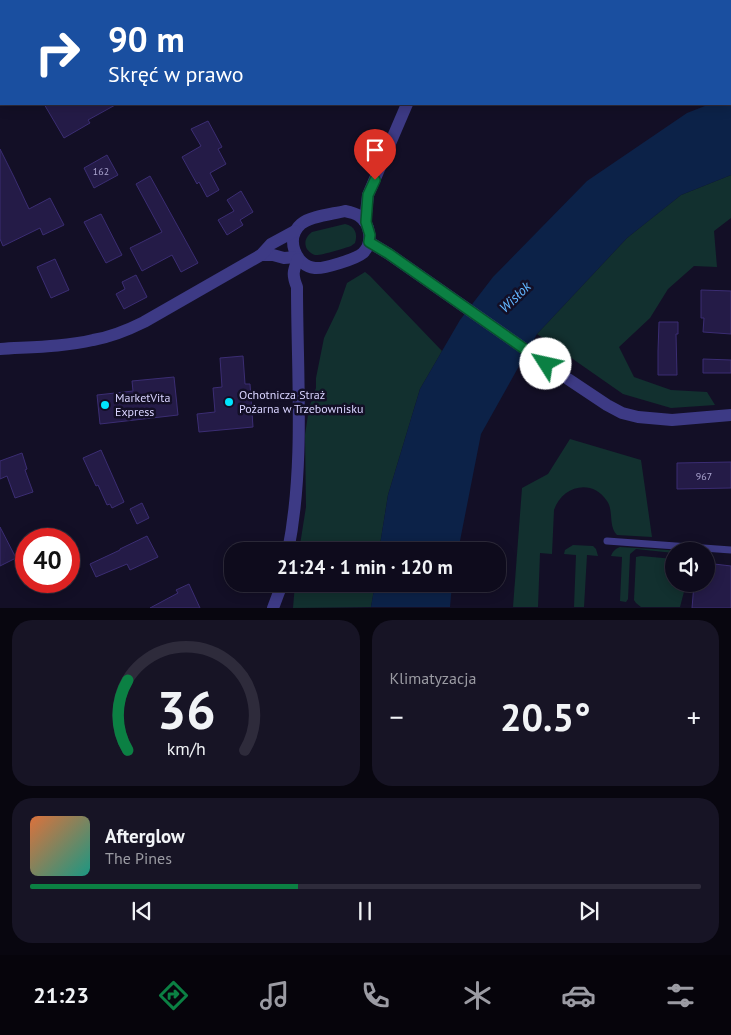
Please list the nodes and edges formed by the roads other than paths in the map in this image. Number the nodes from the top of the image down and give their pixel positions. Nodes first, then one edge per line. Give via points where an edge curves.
1 (407, 105) edge
2 (368, 195) junction
3 (345, 211) junction
4 (366, 222) junction
5 (295, 231) junction
6 (369, 242) junction
7 (261, 254) junction
8 (298, 258) junction
9 (316, 268) junction
10 (297, 288) junction
11 (0, 349) edge
12 (731, 416) edge
13 (607, 541) dead end
14 (290, 542) edge
15 (731, 550) edge
16 (279, 592) edge
17 (273, 608) edge

1 - 2 street
2 - 3 street
2 - 4 street
3 - 4 street
3 - 5 street via 308,220
4 - 6 street
5 - 7 street via 271,244
5 - 8 street via 293,244
6 - 9 street via 355,259
6 - 12 street via 622,413 672,420
7 - 8 street
7 - 11 street via 127,330 75,343
8 - 9 street
8 - 10 street via 293,270
9 - 10 street
10 - 14 street via 298,473
13 - 15 lane
16 - 17 street

